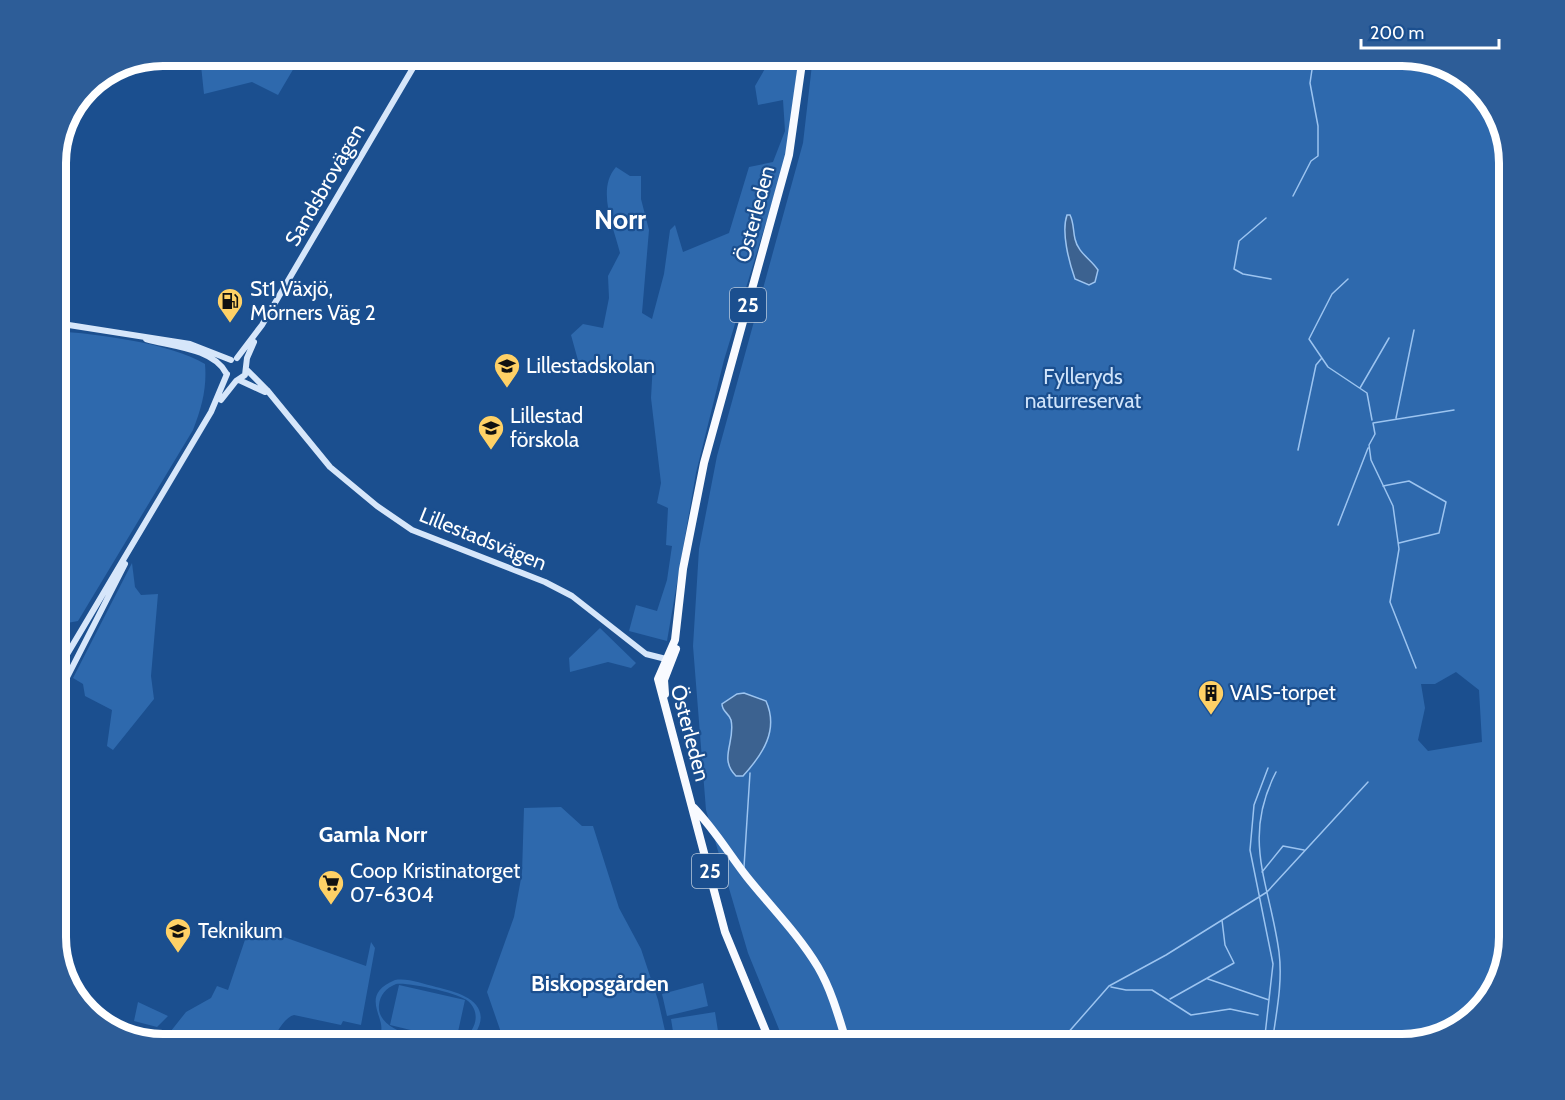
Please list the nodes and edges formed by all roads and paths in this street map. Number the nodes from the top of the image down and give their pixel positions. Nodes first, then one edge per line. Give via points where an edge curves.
1 (415, 66) edge
2 (802, 66) edge
3 (66, 324) edge
4 (262, 325) junction
5 (123, 332) junction
6 (234, 359) junction
7 (247, 367) junction
8 (227, 374) junction
9 (238, 380) junction
10 (275, 400) junction
11 (211, 412) junction
12 (147, 521) junction
13 (66, 656) edge
14 (668, 660) junction
15 (66, 679) edge
16 (694, 808) junction
17 (695, 818) junction
18 (770, 1034) edge
19 (844, 1034) edge

1 - 4 main road, Sandsbrovägen
2 - 14 highway, Österleden / 25 via 789,155 712,431 686,554 675,640
3 - 5 main road
4 - 6 main road, Sandsbrovägen
4 - 7 main road, Sandsbrovägen
5 - 6 main road via 190,344
5 - 8 main road via 199,353 219,364
6 - 7 main road
6 - 8 main road via 227,365
7 - 9 main road
7 - 10 main road, Lillestadsvägen
8 - 9 main road
8 - 11 main road
9 - 10 main road, Lillestadsvägen
9 - 11 main road
10 - 14 main road, Lillestadsvägen via 330,467 412,530 544,582 586,606 639,649
11 - 12 main road
12 - 13 main road
12 - 15 main road
14 - 16 highway, Österleden / 25 via 664,688
14 - 17 highway, Österleden / 25 via 660,670 658,687
16 - 17 highway, Österleden / 25
16 - 19 highway via 713,827 818,967
17 - 18 highway, Österleden / 25 via 724,924

